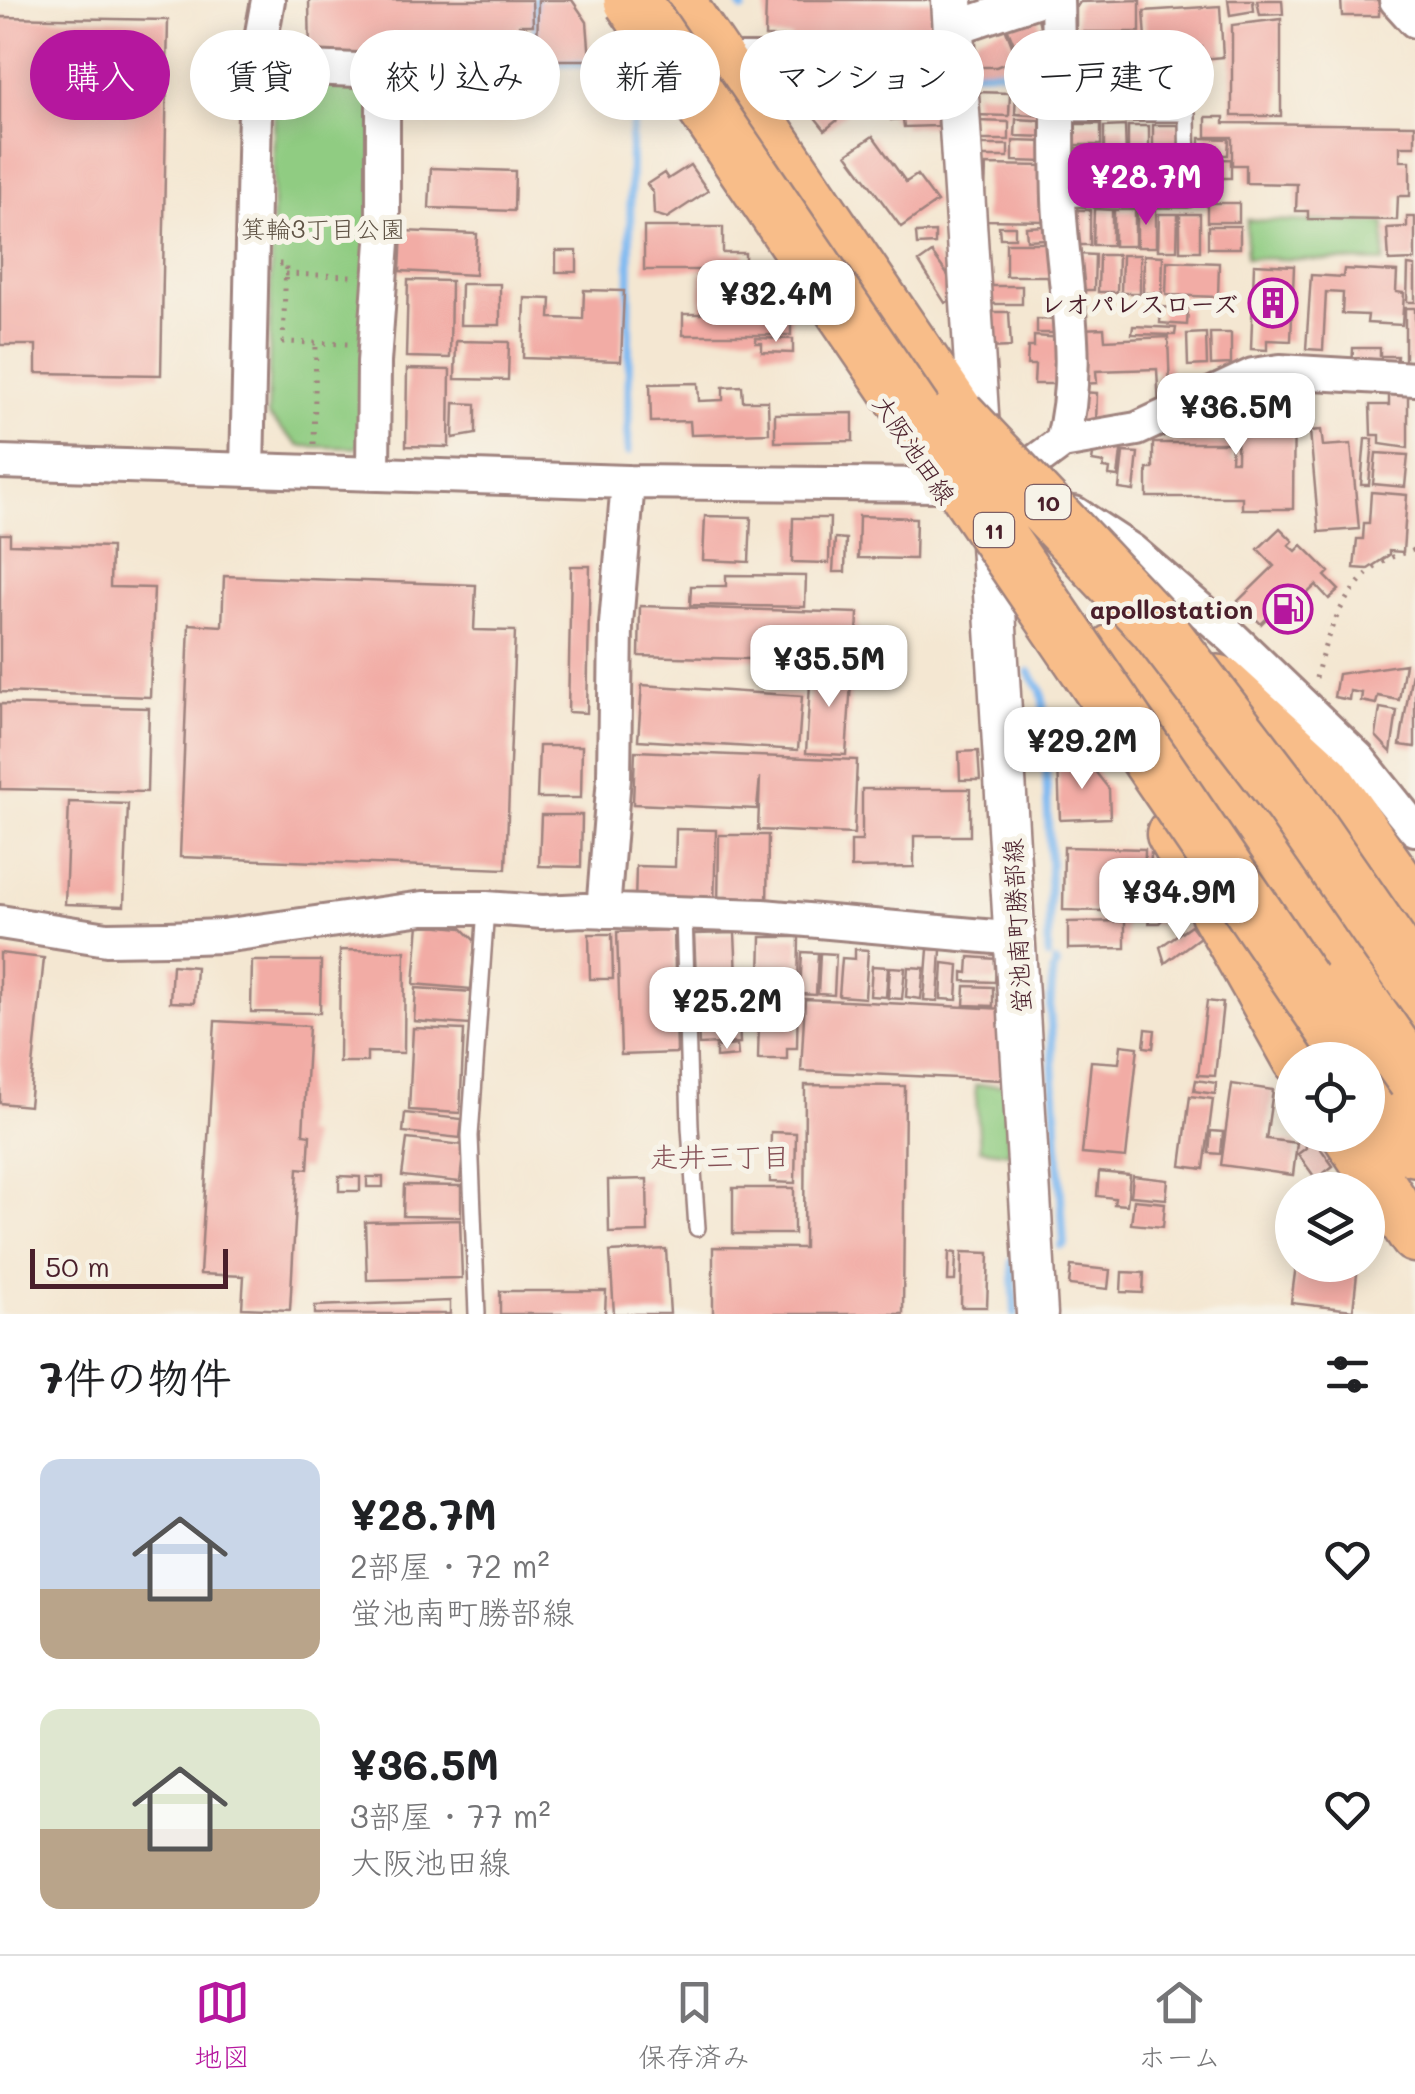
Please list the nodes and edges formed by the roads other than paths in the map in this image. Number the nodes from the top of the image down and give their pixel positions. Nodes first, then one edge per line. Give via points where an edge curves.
1 (268, 0) edge
2 (610, 0) edge
3 (632, 0) edge
4 (674, 0) edge
5 (698, 0) edge
6 (1038, 0) edge
7 (1057, 0) edge
8 (1396, 0) edge
9 (1415, 21) edge
10 (954, 29) edge
11 (263, 30) edge
12 (1058, 30) edge
13 (740, 60) edge
14 (330, 70) edge
15 (255, 120) edge
16 (779, 120) edge
17 (1060, 120) edge
18 (1187, 120) edge
19 (1059, 198) junction
20 (1415, 379) edge
21 (966, 408) junction
22 (0, 462) edge
23 (1040, 465) junction
24 (246, 470) junction
25 (373, 474) junction
26 (628, 482) junction
27 (939, 485) junction
28 (995, 567) junction
29 (1136, 640) junction
30 (1415, 830) edge
31 (1415, 874) edge
32 (1415, 909) edge
33 (603, 911) junction
34 (486, 916) junction
35 (0, 922) edge
36 (684, 922) junction
37 (1017, 939) junction
38 (1415, 944) edge
39 (1415, 981) edge
40 (1415, 992) edge
41 (1415, 1022) edge
42 (1290, 1042) edge
43 (1343, 1042) edge
44 (1415, 1054) edge
45 (1415, 1079) edge
46 (1385, 1103) edge
47 (1415, 1148) edge
48 (1359, 1152) edge
49 (697, 1228) dead end
50 (1415, 1237) edge
51 (476, 1314) edge
52 (1037, 1314) edge

1 - 11 street
2 - 27 main road, 大阪池田線
3 - 43 highway, 11, bridge
4 - 21 highway, 11
5 - 13 main road, 10
6 - 10 street
7 - 12 street
8 - 9 street
10 - 21 street, 蛍池南町勝部線
14 - 25 street via 382,72
15 - 24 street
16 - 21 main road, 10
17 - 19 street
18 - 19 lane via 1188,198
19 - 23 street via 1072,320 1071,384
20 - 23 street via 1253,375
21 - 23 main road, 10
21 - 28 street, 蛍池南町勝部線
21 - 29 highway, 11, bridge
22 - 24 street
23 - 30 street via 1309,710
23 - 40 main road, 10
24 - 25 street
25 - 26 street
26 - 27 street
26 - 33 street
27 - 28 main road, 大阪池田線
28 - 37 street, 蛍池南町勝部線
28 - 42 main road, 大阪池田線 via 1190,861
29 - 31 highway, 11, bridge via 1339,766
29 - 32 highway, 11, bridge via 1324,780
29 - 38 highway, 11, bridge via 1308,790
29 - 39 highway, 11, bridge via 1291,802
29 - 41 highway, 11 via 1276,813
29 - 44 highway, 11
29 - 45 highway, 11, bridge
33 - 34 street
33 - 36 street
34 - 35 street via 423,908 222,936 108,939
34 - 51 lane via 470,1136
36 - 37 street via 798,919
36 - 49 lane
37 - 52 street, 蛍池南町勝部線
46 - 47 highway
48 - 50 main road

